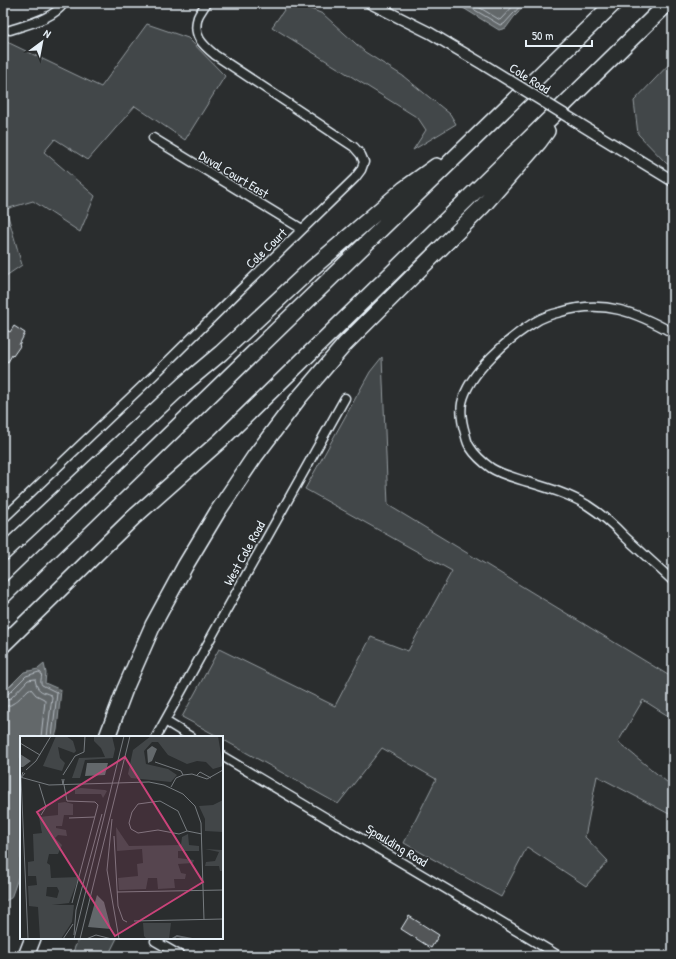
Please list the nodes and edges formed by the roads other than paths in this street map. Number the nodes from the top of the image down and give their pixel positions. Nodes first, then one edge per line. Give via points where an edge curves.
1 (64, 3) edge
2 (206, 3) edge
3 (370, 3) edge
4 (614, 3) edge
5 (668, 3) edge
6 (10, 30) dead end
7 (566, 102) junction
8 (477, 136) junction
9 (153, 138) dead end
10 (673, 181) edge
11 (302, 229) junction
12 (673, 333) edge
13 (345, 398) dead end
14 (3, 519) edge
15 (3, 553) edge
16 (673, 581) edge
17 (3, 596) edge
18 (3, 645) edge
19 (165, 721) junction
20 (107, 736) edge
21 (157, 736) edge
22 (189, 736) edge
23 (223, 757) edge
24 (33, 939) edge
25 (42, 939) edge
26 (155, 941) dead end
27 (26, 956) edge
28 (38, 956) edge
29 (181, 956) edge
30 (559, 956) edge

1 - 6 street via 42,19
2 - 11 street, Cole Court via 198,17 196,28 204,46 354,147 364,162 355,178
3 - 10 street, Cole Road, bridge via 430,33
4 - 8 highway
5 - 7 highway
7 - 18 highway via 221,440 133,518
7 - 20 highway via 539,142 482,207 345,344 298,399 255,456 218,511 153,626
8 - 15 highway via 404,189 334,250 184,384
8 - 17 highway
9 - 11 street, Duval Court East
11 - 14 street, Cole Court
12 - 16 street via 640,316 614,308 569,309 539,320 506,343 473,377 462,402 461,418 470,447 491,468 564,494 604,516
13 - 19 street, West Cole Road
19 - 21 street, West Cole Road
19 - 22 street
23 - 30 street, Spaulding Road
24 - 27 highway
25 - 28 highway
26 - 29 street

